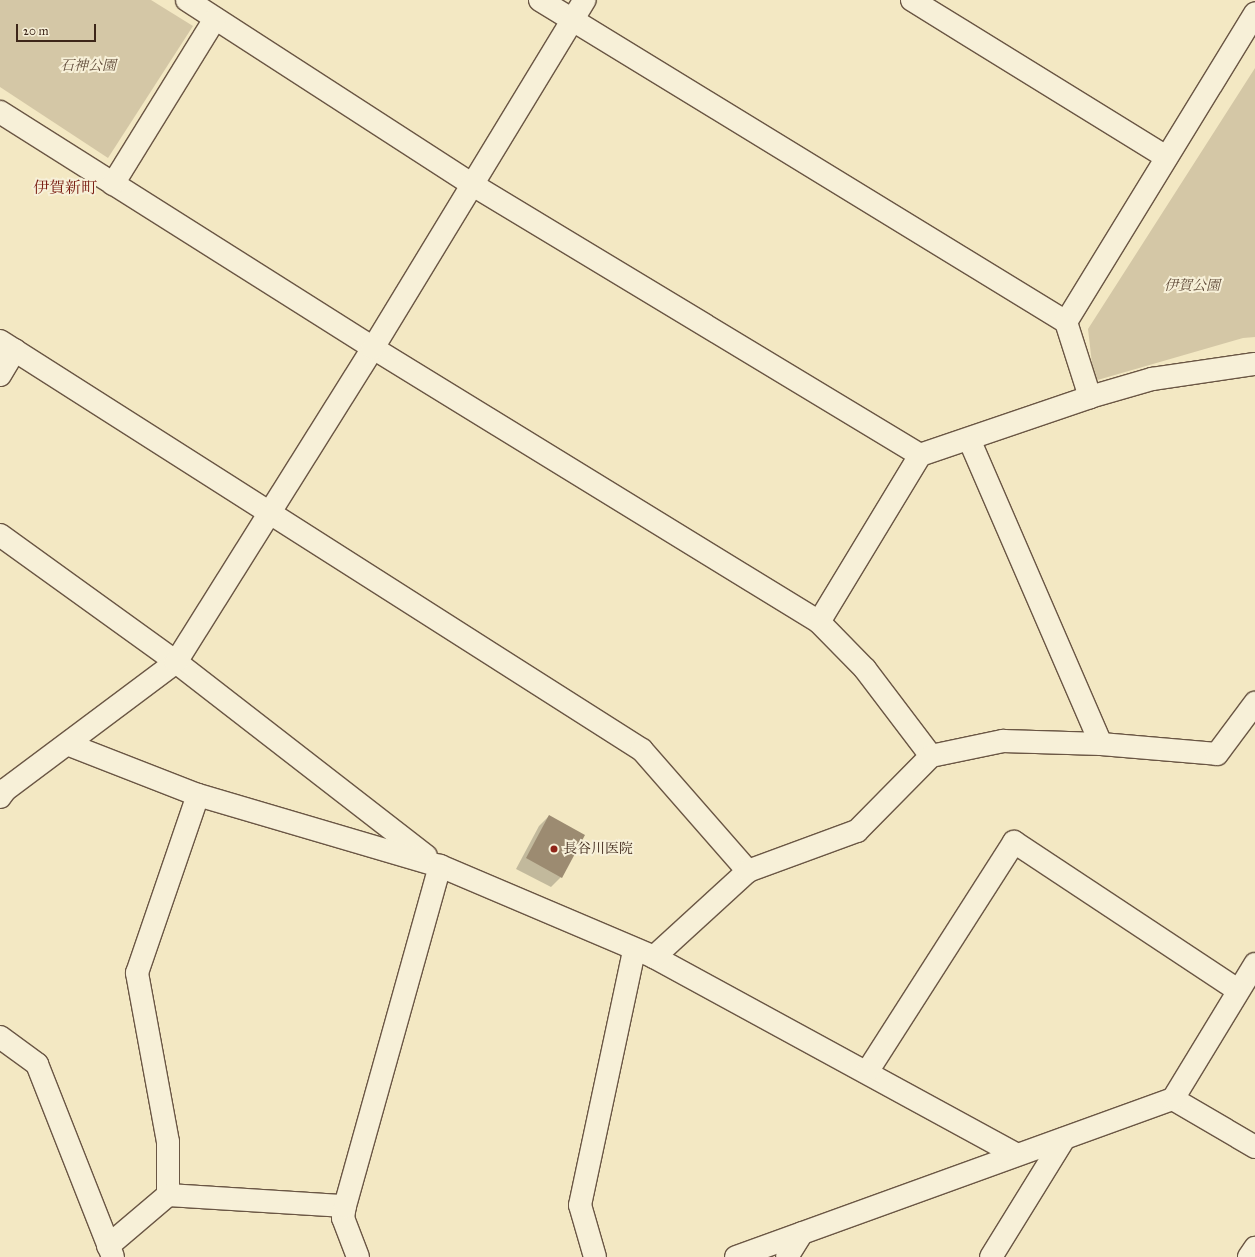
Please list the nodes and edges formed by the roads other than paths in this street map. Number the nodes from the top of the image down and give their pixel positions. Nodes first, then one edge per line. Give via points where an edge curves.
1 (187, 0) edge
2 (540, 0) edge
3 (585, 0) edge
4 (912, 0) edge
5 (1255, 13) edge
6 (215, 18) junction
7 (572, 20) junction
8 (0, 112) edge
9 (1166, 157) junction
10 (113, 184) junction
11 (473, 185) junction
12 (1066, 322) junction
13 (8, 345) edge
14 (374, 348) junction
15 (1255, 364) edge
16 (0, 376) edge
17 (1090, 396) junction
18 (969, 439) junction
19 (920, 455) junction
20 (269, 512) junction
21 (0, 535) edge
22 (819, 622) junction
23 (176, 662) junction
24 (1255, 703) edge
25 (67, 744) junction
26 (1101, 744) junction
27 (931, 756) junction
28 (2, 791) edge
29 (198, 795) junction
30 (440, 866) junction
31 (748, 872) junction
32 (644, 953) junction
33 (1255, 964) edge
34 (1238, 990) junction
35 (0, 1037) edge
36 (867, 1072) junction
37 (1173, 1099) junction
38 (1064, 1139) junction
39 (1255, 1147) edge
40 (1016, 1154) junction
41 (168, 1195) junction
42 (345, 1206) junction
43 (802, 1233) junction
44 (1255, 1248) edge
45 (110, 1251) edge
46 (358, 1257) edge
47 (595, 1257) edge
48 (736, 1257) edge
49 (787, 1257) edge
50 (991, 1257) edge
51 (1249, 1257) edge

1 - 6 street
2 - 7 street
3 - 7 street
4 - 9 street
5 - 9 street
6 - 10 street
6 - 11 street
7 - 11 street
7 - 12 street
8 - 10 street
9 - 12 street
10 - 14 street
11 - 14 street
11 - 19 street
12 - 17 street
13 - 16 street
13 - 20 street
14 - 20 street
14 - 22 street
15 - 17 street via 1152,379
17 - 18 street
18 - 19 street
18 - 26 street
19 - 22 street
20 - 23 street
20 - 31 street via 642,750
21 - 23 street
22 - 27 street via 865,669
23 - 25 street
23 - 30 street
24 - 26 street via 1217,754
25 - 28 street
25 - 29 street
26 - 27 street via 1003,741
27 - 31 street via 857,831
29 - 30 street
29 - 41 street via 137,973 168,1142
30 - 32 street
30 - 42 street
31 - 32 street
32 - 36 street
32 - 47 street via 580,1204
33 - 34 street
34 - 36 street via 1014,842
34 - 37 street
35 - 45 street via 37,1064
36 - 40 street
37 - 38 street
37 - 39 street
38 - 40 street
38 - 50 street
40 - 43 street
41 - 42 street
41 - 45 street
42 - 46 street via 343,1218
43 - 48 street
43 - 49 street
44 - 51 street

